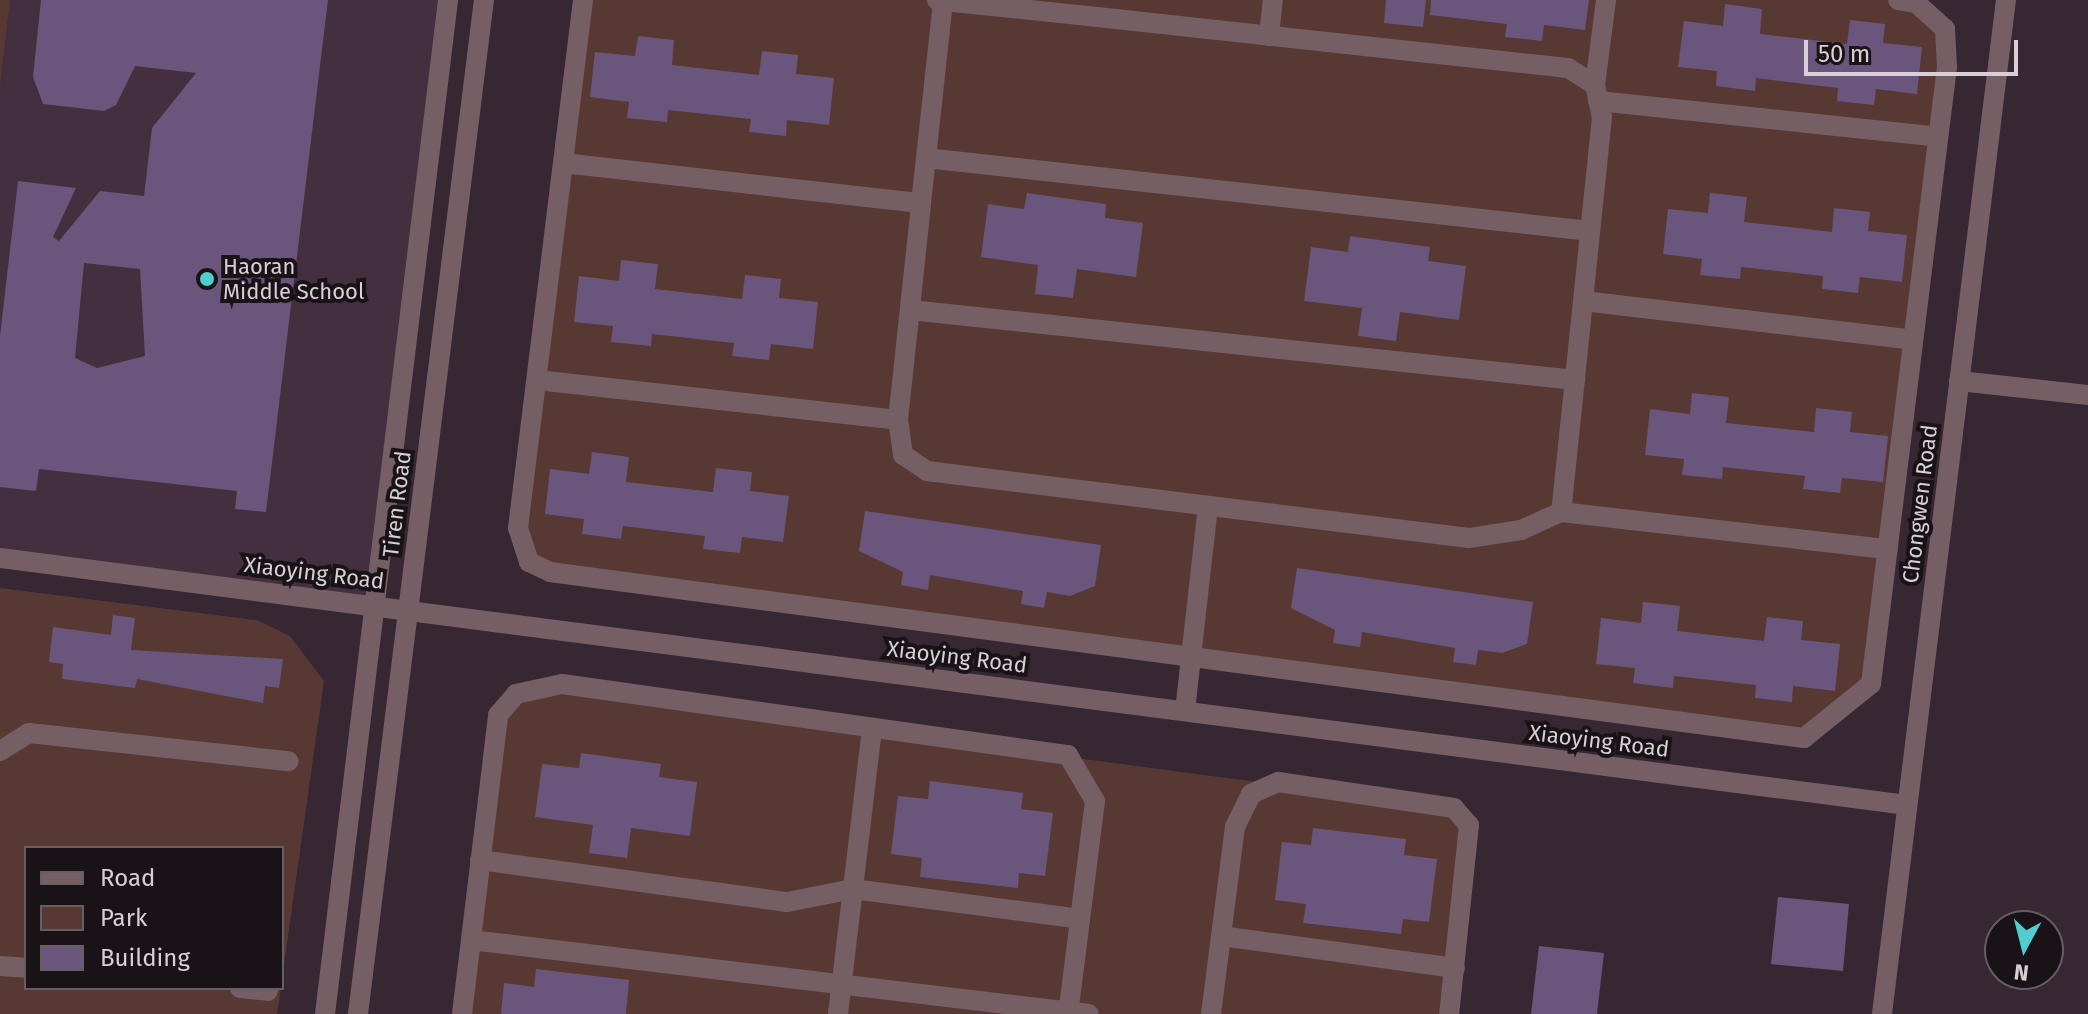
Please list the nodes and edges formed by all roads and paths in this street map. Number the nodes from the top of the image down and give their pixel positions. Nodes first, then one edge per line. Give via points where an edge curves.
1 (448, 0) edge
2 (484, 0) edge
3 (583, 0) edge
4 (941, 0) edge
5 (1273, 0) edge
6 (1606, 0) edge
7 (1898, 0) edge
8 (2006, 0) edge
9 (1269, 36) junction
10 (1597, 93) junction
11 (1938, 137) junction
12 (926, 158) junction
13 (563, 163) junction
14 (921, 203) junction
15 (1590, 231) junction
16 (1583, 301) junction
17 (910, 310) junction
18 (1913, 340) junction
19 (537, 380) junction
20 (1575, 380) junction
21 (1959, 381) junction
22 (2088, 395) edge
23 (898, 420) junction
24 (1208, 506) junction
25 (1561, 512) junction
26 (1888, 549) junction
27 (0, 558) edge
28 (374, 604) junction
29 (408, 610) junction
30 (1192, 657) junction
31 (1185, 711) junction
32 (872, 728) junction
33 (2, 744) edge
34 (288, 761) dead end
35 (1907, 805) junction
36 (480, 860) junction
37 (853, 889) junction
38 (1080, 919) junction
39 (1221, 936) junction
40 (471, 940) junction
41 (0, 966) edge
42 (24, 968) edge
43 (1455, 968) junction
44 (841, 985) junction
45 (259, 990) edge
46 (268, 991) dead end
47 (1075, 1013) edge
48 (325, 1014) edge
49 (358, 1014) edge
50 (462, 1014) edge
51 (838, 1014) edge
52 (1211, 1014) edge
53 (1449, 1014) edge
54 (1882, 1014) edge

1 - 28 street, Tiren Road
2 - 29 street, Tiren Road
3 - 13 street
4 - 9 street
4 - 12 street
5 - 9 street
6 - 10 street
7 - 11 street via 1916,3 1945,29
8 - 21 street, Chongwen Road
9 - 10 street via 1568,68
10 - 11 street
10 - 15 street
11 - 18 street
12 - 14 street
12 - 15 street
13 - 14 street
13 - 19 street
14 - 17 street
15 - 16 street
16 - 18 street
16 - 20 street
17 - 20 street
17 - 23 street
18 - 26 street
19 - 23 street
19 - 30 street via 518,528 529,562 550,572
20 - 25 street
21 - 22 street
21 - 35 street, Chongwen Road
23 - 24 street via 903,455 927,471
24 - 25 street via 1469,538 1521,530
24 - 30 street
25 - 26 street
26 - 30 street via 1871,684 1804,738
27 - 28 street, Xiaoying Road
28 - 29 street, Xiaoying Road
28 - 48 street, Tiren Road
29 - 31 street, Xiaoying Road
29 - 49 street, Tiren Road
30 - 31 street
31 - 35 street, Xiaoying Road
32 - 36 street via 562,684 532,686 498,715
32 - 37 street
32 - 38 street via 1068,755 1095,801
33 - 34 street via 29,733
35 - 54 street, Chongwen Road
36 - 37 street via 787,902
36 - 40 street
37 - 38 street
37 - 44 street
38 - 47 street
39 - 43 street
39 - 43 street via 1235,827 1251,794 1278,782 1454,808 1469,825
39 - 52 street
40 - 44 street
40 - 50 street
41 - 42 street
43 - 53 street
44 - 47 street
44 - 51 street
45 - 46 street

